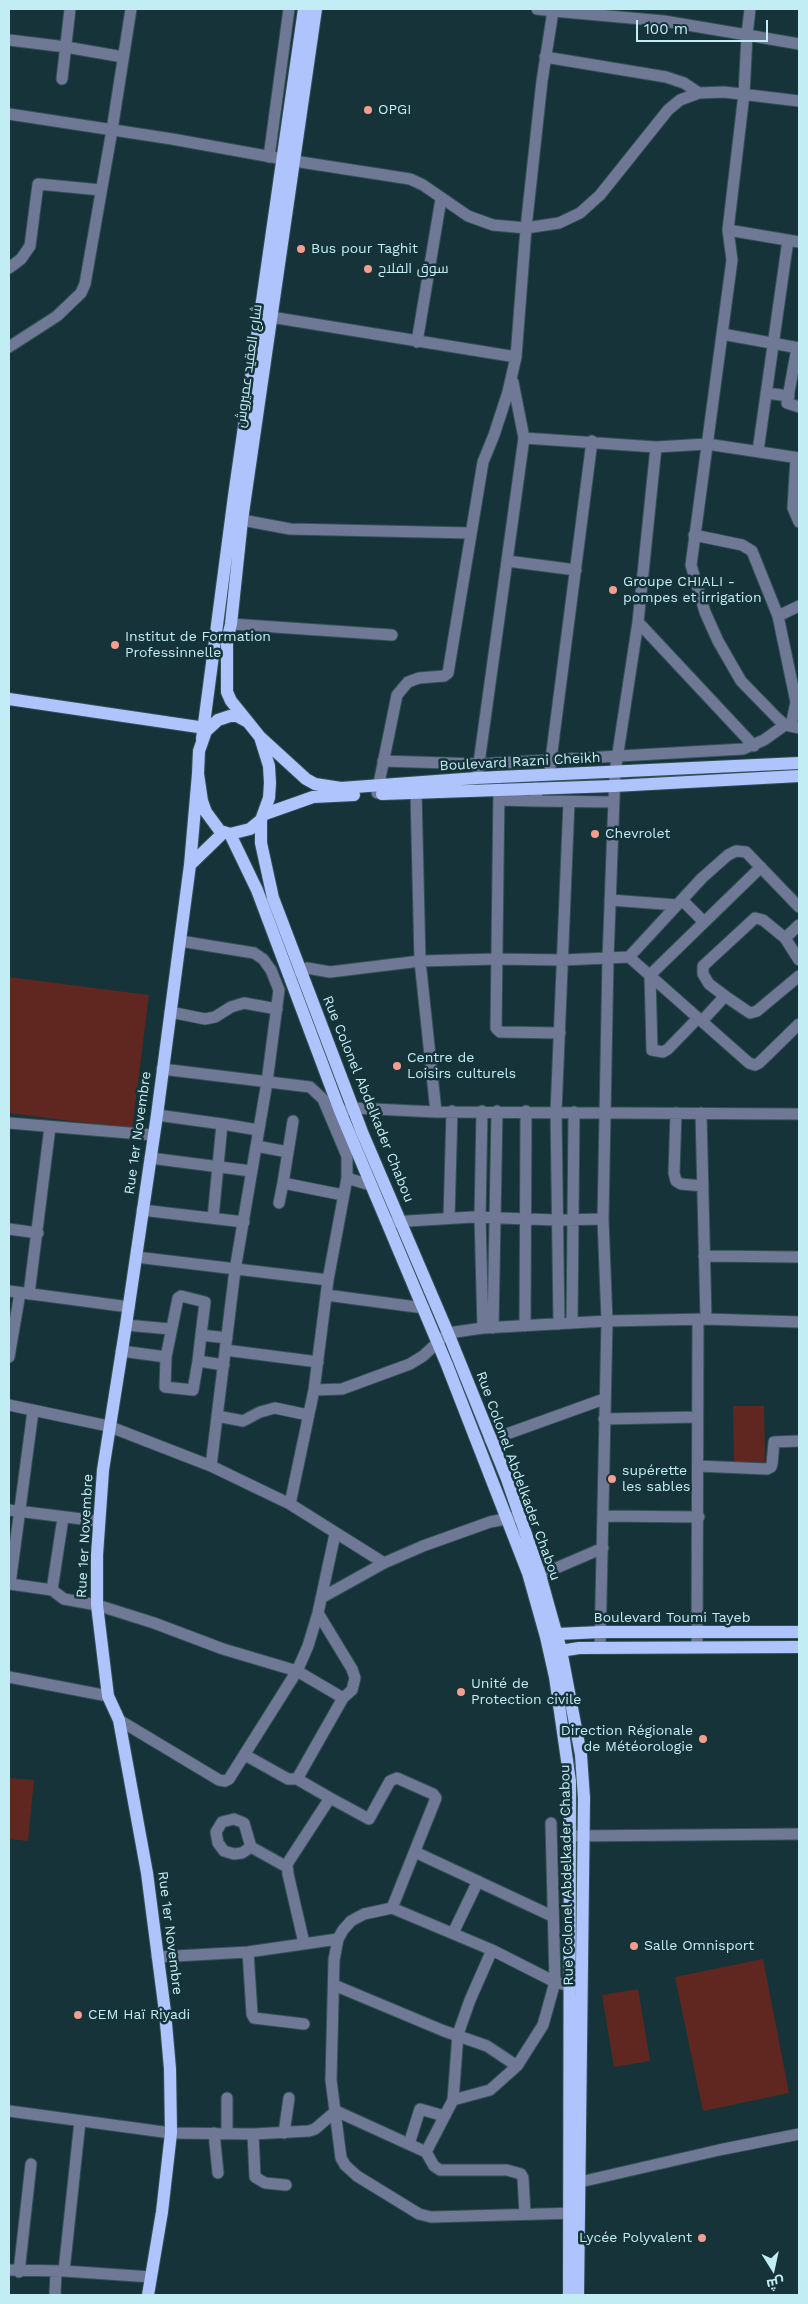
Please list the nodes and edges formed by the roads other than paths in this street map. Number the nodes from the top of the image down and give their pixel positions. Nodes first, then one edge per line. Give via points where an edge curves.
1 (70, 9) edge
2 (131, 9) edge
3 (289, 9) edge
4 (304, 9) edge
5 (316, 9) edge
6 (537, 9) edge
7 (666, 9) edge
8 (750, 9) edge
9 (553, 10) edge
10 (664, 21) junction
11 (286, 28) junction
12 (301, 30) junction
13 (747, 35) junction
14 (9, 40) edge
15 (799, 44) edge
16 (66, 46) junction
17 (123, 57) junction
18 (545, 57) junction
19 (62, 79) dead end
20 (699, 93) junction
21 (744, 94) junction
22 (799, 101) edge
23 (9, 114) edge
24 (112, 130) junction
25 (269, 157) junction
26 (288, 160) junction
27 (102, 190) junction
28 (441, 199) junction
29 (526, 228) junction
30 (728, 230) junction
31 (794, 241) edge
32 (9, 268) edge
33 (271, 317) junction
34 (9, 333) edge
35 (722, 334) junction
36 (417, 342) junction
37 (773, 344) junction
38 (12, 346) edge
39 (798, 348) edge
40 (516, 357) junction
41 (512, 377) junction
42 (766, 393) junction
43 (790, 396) junction
44 (799, 407) edge
45 (524, 438) junction
46 (592, 441) junction
47 (707, 444) junction
48 (656, 447) junction
49 (758, 451) junction
50 (798, 458) edge
51 (242, 520) junction
52 (799, 522) edge
53 (470, 533) junction
54 (694, 534) junction
55 (507, 561) junction
56 (576, 570) junction
57 (799, 606) edge
58 (778, 616) junction
59 (638, 622) junction
60 (231, 624) junction
61 (392, 635) dead end
62 (9, 699) edge
63 (248, 722) junction
64 (792, 726) edge
65 (207, 730) junction
66 (260, 737) junction
67 (754, 746) junction
68 (618, 755) junction
69 (551, 759) junction
70 (383, 761) junction
71 (479, 764) junction
72 (799, 764) edge
73 (615, 772) junction
74 (198, 774) junction
75 (549, 774) junction
76 (799, 776) edge
77 (477, 778) junction
78 (614, 786) junction
79 (377, 790) junction
80 (416, 792) junction
81 (537, 794) junction
82 (499, 795) junction
83 (569, 802) junction
84 (614, 802) junction
85 (263, 817) junction
86 (227, 833) junction
87 (190, 866) junction
88 (761, 867) junction
89 (610, 900) junction
90 (679, 902) junction
91 (799, 907) edge
92 (704, 922) junction
93 (799, 925) edge
94 (785, 938) junction
95 (180, 941) junction
96 (630, 957) junction
97 (496, 959) junction
98 (608, 959) junction
99 (420, 960) junction
100 (563, 960) junction
101 (799, 960) edge
102 (300, 972) junction
103 (650, 975) junction
104 (799, 976) edge
105 (725, 996) junction
106 (277, 1009) junction
107 (170, 1012) junction
108 (700, 1019) junction
109 (799, 1024) edge
110 (560, 1033) junction
111 (162, 1069) junction
112 (267, 1082) junction
113 (353, 1108) junction
114 (340, 1111) junction
115 (452, 1111) junction
116 (482, 1111) junction
117 (497, 1111) junction
118 (526, 1111) junction
119 (436, 1112) junction
120 (556, 1112) junction
121 (574, 1112) junction
122 (605, 1112) junction
123 (676, 1112) junction
124 (702, 1113) junction
125 (799, 1114) edge
126 (157, 1115) junction
127 (294, 1121) dead end
128 (9, 1123) edge
129 (222, 1124) junction
130 (50, 1127) junction
131 (258, 1130) junction
132 (153, 1135) junction
133 (256, 1146) junction
134 (288, 1152) junction
135 (150, 1158) junction
136 (217, 1168) junction
137 (251, 1171) junction
138 (347, 1178) junction
139 (283, 1183) junction
140 (370, 1184) junction
141 (703, 1186) junction
142 (344, 1195) junction
143 (279, 1203) dead end
144 (142, 1210) junction
145 (480, 1217) junction
146 (212, 1218) junction
147 (449, 1218) junction
148 (495, 1218) junction
149 (524, 1218) junction
150 (603, 1219) junction
151 (401, 1220) junction
152 (556, 1220) junction
153 (573, 1220) junction
154 (244, 1222) junction
155 (386, 1224) junction
156 (9, 1229) edge
157 (38, 1233) junction
158 (704, 1256) junction
159 (136, 1257) junction
160 (799, 1257) edge
161 (235, 1270) junction
162 (328, 1280) junction
163 (19, 1293) edge
164 (326, 1295) junction
165 (129, 1307) junction
166 (424, 1308) junction
167 (702, 1319) junction
168 (607, 1321) junction
169 (799, 1322) edge
170 (572, 1323) junction
171 (559, 1324) junction
172 (126, 1325) junction
173 (525, 1326) junction
174 (488, 1328) junction
175 (170, 1329) junction
176 (448, 1333) junction
177 (201, 1335) junction
178 (227, 1338) junction
179 (436, 1342) junction
180 (225, 1350) junction
181 (121, 1351) junction
182 (9, 1357) edge
183 (166, 1357) junction
184 (198, 1361) junction
185 (318, 1362) junction
186 (224, 1365) junction
187 (314, 1390) junction
188 (604, 1399) junction
189 (9, 1405) edge
190 (33, 1411) junction
191 (308, 1415) junction
192 (217, 1416) junction
193 (697, 1417) junction
194 (604, 1419) junction
195 (108, 1426) junction
196 (490, 1440) junction
197 (799, 1441) edge
198 (210, 1466) junction
199 (698, 1466) junction
200 (290, 1504) junction
201 (13, 1510) edge
202 (520, 1516) junction
203 (604, 1516) junction
204 (699, 1517) junction
205 (63, 1518) junction
206 (506, 1519) junction
207 (98, 1521) junction
208 (335, 1534) junction
209 (604, 1548) junction
210 (384, 1563) junction
211 (540, 1575) junction
212 (9, 1584) edge
213 (52, 1590) junction
214 (321, 1598) junction
215 (97, 1605) junction
216 (318, 1613) junction
217 (601, 1632) junction
218 (698, 1632) junction
219 (799, 1632) edge
220 (551, 1636) junction
221 (697, 1647) junction
222 (799, 1647) edge
223 (600, 1648) junction
224 (555, 1651) junction
225 (297, 1671) junction
226 (9, 1677) edge
227 (108, 1696) junction
228 (343, 1698) junction
229 (119, 1720) junction
230 (245, 1755) junction
231 (296, 1779) junction
232 (330, 1798) junction
233 (551, 1823) dead end
234 (799, 1834) edge
235 (578, 1836) junction
236 (251, 1847) dead end
237 (415, 1852) junction
238 (287, 1867) junction
239 (478, 1881) junction
240 (392, 1908) junction
241 (552, 1916) junction
242 (453, 1933) junction
243 (338, 1940) junction
244 (304, 1943) junction
245 (492, 1950) junction
246 (248, 1952) junction
247 (157, 1957) junction
248 (555, 1982) junction
249 (334, 1985) junction
250 (577, 1988) junction
251 (304, 2024) dead end
252 (458, 2034) junction
253 (517, 2066) junction
254 (227, 2098) dead end
255 (289, 2098) dead end
256 (453, 2100) junction
257 (9, 2111) edge
258 (336, 2111) junction
259 (444, 2116) junction
260 (80, 2121) junction
261 (171, 2133) junction
262 (214, 2133) junction
263 (227, 2133) junction
264 (284, 2133) junction
265 (252, 2134) junction
266 (799, 2134) edge
267 (409, 2144) junction
268 (426, 2152) junction
269 (31, 2164) dead end
270 (218, 2173) dead end
271 (580, 2182) junction
272 (286, 2185) dead end
273 (574, 2213) junction
274 (525, 2214) junction
275 (14, 2271) edge
276 (60, 2271) junction
277 (151, 2277) junction
278 (55, 2295) edge
279 (148, 2295) edge
280 (569, 2295) edge
281 (578, 2295) edge

1 - 16 street
2 - 17 street
3 - 11 street
4 - 12 main road, شارع العقيد عميروش
5 - 26 main road, شارع العقيد عميروش
6 - 9 street
7 - 10 street
8 - 13 street
9 - 10 street
9 - 18 street
10 - 13 street
11 - 12 street
11 - 25 street
12 - 26 main road, شارع العقيد عميروش
13 - 15 street
13 - 21 street
14 - 16 street
16 - 17 street
16 - 19 street
17 - 24 street
18 - 20 street via 666,76
18 - 29 street
20 - 21 street
20 - 29 street via 673,105 600,195 580,213 559,223
21 - 22 street
21 - 30 street
23 - 24 street
24 - 25 street
24 - 27 street
25 - 26 street
26 - 28 street via 410,179
26 - 33 main road, شارع العقيد عميروش
26 - 65 main road, شارع العقيد عميروش via 234,496 213,651
27 - 32 street via 38,184 30,246
27 - 38 street via 88,275 81,293 57,316
28 - 29 street via 482,222 506,228
28 - 36 street
29 - 40 street
30 - 31 street
30 - 35 street via 732,260
31 - 37 street
33 - 36 street
33 - 51 main road, شارع العقيد عميروش
34 - 38 street
35 - 37 street
35 - 47 street
36 - 40 street
37 - 39 street
37 - 42 street
39 - 43 street
40 - 41 street
41 - 45 street
41 - 53 street via 483,462
42 - 43 street
42 - 49 street
43 - 44 street via 787,403
45 - 46 street
45 - 55 street
46 - 48 street
46 - 56 street
47 - 48 street
47 - 49 street
47 - 54 street
48 - 59 street
49 - 50 street
50 - 52 street via 793,508
51 - 53 street via 290,529
51 - 60 main road, شارع العقيد عميروش
53 - 70 street via 448,673 437,678 419,678 402,686 397,695
54 - 58 street via 742,545 752,551
54 - 64 street via 692,575 718,641 741,681 778,720
55 - 56 street
55 - 71 street
56 - 69 street
57 - 58 street
58 - 64 street via 796,702
59 - 67 street
59 - 68 street
60 - 61 street
60 - 63 main road, شارع العقيد عميروش via 227,641 227,692 230,701
62 - 65 main road
63 - 65 main road via 230,716
63 - 66 main road
64 - 67 street
65 - 74 main road
66 - 79 main road, Boulevard Razni Cheikh via 315,784
66 - 85 main road via 269,774 269,798
67 - 68 street via 743,750
68 - 69 street
68 - 73 street
69 - 71 street
69 - 75 street
70 - 71 street
70 - 79 street
71 - 77 street
72 - 73 main road, Boulevard Razni Cheikh
73 - 75 main road, Boulevard Razni Cheikh
73 - 78 street
74 - 86 main road via 206,812 213,824
74 - 87 main road, Rue 1er Novembre
75 - 77 main road, Boulevard Razni Cheikh
76 - 78 main road, Boulevard Razni Cheikh
77 - 79 main road, Boulevard Razni Cheikh
78 - 81 main road, Boulevard Razni Cheikh
78 - 84 street
79 - 80 main road, Boulevard Razni Cheikh
79 - 85 main road, Boulevard Razni Cheikh via 314,797
80 - 82 main road, Boulevard Razni Cheikh
80 - 99 street
81 - 82 main road, Boulevard Razni Cheikh
81 - 83 street
82 - 97 street
83 - 84 street
83 - 100 street
84 - 89 street
85 - 86 main road via 250,829
85 - 102 main road, Rue Colonel Abdelkader Chabou via 261,843 272,898
86 - 87 main road
86 - 114 main road, Rue Colonel Abdelkader Chabou via 257,890
87 - 95 main road, Rue 1er Novembre
88 - 90 street via 746,852 728,855
88 - 91 street
88 - 92 street
89 - 90 street
89 - 98 street
90 - 92 street
90 - 96 street
92 - 103 street
93 - 94 street
94 - 101 street
94 - 105 street via 759,917 752,919 703,966 703,974 709,984
95 - 106 street via 254,953 263,959 280,990
95 - 107 main road, Rue 1er Novembre
96 - 98 street
96 - 103 street
97 - 99 street
97 - 100 street
97 - 110 street via 496,1028 500,1032
98 - 100 street
98 - 122 street
99 - 102 street via 330,972 307,968
99 - 119 street
100 - 110 street
102 - 113 main road, Rue Colonel Abdelkader Chabou
103 - 108 street
103 - 108 street via 652,1050 663,1052 668,1049
104 - 105 street via 757,1011 750,1013
105 - 108 street
106 - 107 street via 244,1003 204,1019
106 - 112 street
107 - 111 main road, Rue 1er Novembre
108 - 109 street via 748,1063 755,1065
110 - 120 street
111 - 112 street
111 - 126 main road, Rue 1er Novembre
112 - 131 street
112 - 138 street via 310,1087 320,1095 347,1156
113 - 114 street
113 - 119 street
113 - 151 main road, Rue Colonel Abdelkader Chabou
114 - 140 main road, Rue Colonel Abdelkader Chabou
115 - 116 street
115 - 119 street
115 - 147 street
116 - 117 street
116 - 145 street
117 - 118 street
117 - 148 street
118 - 120 street
118 - 149 street
120 - 121 street
120 - 152 street
121 - 122 street
121 - 153 street
122 - 123 street
122 - 150 street
123 - 124 street
123 - 141 street via 676,1181
124 - 125 street
124 - 141 street
126 - 129 street
126 - 132 main road, Rue 1er Novembre
127 - 134 street
128 - 130 street
129 - 131 street
129 - 136 street
130 - 132 street
130 - 157 street
131 - 133 street
132 - 135 main road, Rue 1er Novembre
133 - 134 street
133 - 137 street
134 - 139 street
135 - 136 street
135 - 144 main road, Rue 1er Novembre
136 - 137 street
136 - 146 street
137 - 154 street
138 - 140 street
138 - 142 street
139 - 142 street
139 - 143 street
140 - 155 main road, Rue Colonel Abdelkader Chabou
141 - 158 street
142 - 162 street
144 - 146 street
144 - 159 main road, Rue 1er Novembre
145 - 147 street
145 - 148 street
145 - 174 street
146 - 154 street
147 - 151 street
148 - 149 street
148 - 174 street
149 - 152 street
149 - 173 street
150 - 153 street
150 - 168 street
151 - 155 street
151 - 176 main road, Rue Colonel Abdelkader Chabou
152 - 153 street
152 - 171 street
153 - 170 street
154 - 161 street
155 - 166 main road, Rue Colonel Abdelkader Chabou
156 - 157 street
157 - 163 street
158 - 160 street
158 - 167 street
159 - 161 street
159 - 165 main road, Rue 1er Novembre
161 - 162 street
161 - 178 street
162 - 164 street
163 - 165 street
163 - 182 street
164 - 166 street
164 - 185 street
165 - 172 main road, Rue 1er Novembre
166 - 179 main road, Rue Colonel Abdelkader Chabou
167 - 168 street
167 - 169 street
167 - 193 street
168 - 170 street
168 - 188 street
170 - 171 street
171 - 173 street
172 - 175 street
172 - 181 main road, Rue 1er Novembre
173 - 174 street
174 - 176 street
175 - 177 street via 181,1296 205,1302
175 - 183 street
176 - 179 street
176 - 196 main road, Rue Colonel Abdelkader Chabou
177 - 178 street
177 - 184 street
178 - 180 street
179 - 187 street via 410,1364 342,1389
179 - 206 main road, Rue Colonel Abdelkader Chabou
180 - 185 street
180 - 186 street
181 - 183 street
181 - 195 main road, Rue 1er Novembre
183 - 184 street via 164,1383 169,1389 194,1390
184 - 186 street
185 - 187 street
186 - 192 street
187 - 191 street
188 - 194 street
188 - 196 street
189 - 190 street
190 - 195 street
190 - 201 street
191 - 192 street via 275,1408 243,1421
191 - 200 street
192 - 198 street
193 - 194 street
193 - 199 street
194 - 203 street
195 - 198 street
195 - 207 main road, Rue 1er Novembre
196 - 202 main road, Rue Colonel Abdelkader Chabou
197 - 199 street via 774,1442 771,1467 767,1469
198 - 200 street
199 - 204 street
200 - 208 street
201 - 205 street
201 - 212 street
202 - 206 street
202 - 211 main road, Rue Colonel Abdelkader Chabou
203 - 204 street
203 - 209 street
204 - 218 street
205 - 207 street
205 - 213 street
206 - 210 street via 423,1546
206 - 220 main road, Rue Colonel Abdelkader Chabou
207 - 215 main road, Rue 1er Novembre
208 - 210 street
208 - 214 street
209 - 211 street
209 - 217 street
210 - 214 street
211 - 220 main road, Rue Colonel Abdelkader Chabou
212 - 213 street
213 - 215 street via 64,1599
214 - 216 street
215 - 225 street
215 - 227 main road, Rue 1er Novembre
216 - 225 street
216 - 228 street via 355,1678 352,1690
217 - 218 main road, Boulevard Toumi Tayeb
217 - 220 main road, Boulevard Toumi Tayeb
217 - 223 street
218 - 219 main road, Boulevard Toumi Tayeb
218 - 221 street
220 - 224 main road, Rue Colonel Abdelkader Chabou
221 - 222 main road
221 - 223 main road
223 - 224 main road
224 - 235 main road, Rue Colonel Abdelkader Chabou via 581,1754
225 - 228 street
225 - 230 street
226 - 227 street
227 - 229 main road, Rue 1er Novembre
228 - 231 street
229 - 230 street via 225,1782
229 - 247 main road, Rue 1er Novembre via 147,1873
230 - 231 street via 288,1779
231 - 232 street
232 - 237 street via 368,1819 390,1781 397,1778 433,1794 436,1801
232 - 238 street
233 - 241 street
234 - 235 street
235 - 250 main road, Rue Colonel Abdelkader Chabou
236 - 238 street
237 - 239 street
237 - 240 street
238 - 244 street
239 - 241 street
239 - 242 street
240 - 242 street
240 - 243 street via 356,1917
241 - 248 street
242 - 245 street
243 - 244 street
243 - 249 street
244 - 246 street
245 - 248 street
245 - 252 street
246 - 247 street
246 - 251 street via 254,2018
247 - 261 main road, Rue 1er Novembre via 170,2069
248 - 250 street
248 - 253 street via 543,2025
249 - 252 street
249 - 258 street via 331,2080
250 - 271 main road, Rue Colonel Abdelkader Chabou
250 - 273 main road, Rue Colonel Abdelkader Chabou
252 - 253 street via 487,2046
252 - 256 street
253 - 256 street via 490,2090
254 - 263 street
255 - 264 street
256 - 259 street
257 - 260 street
258 - 264 street via 315,2129
258 - 267 street
258 - 274 street via 341,2158 349,2171 419,2214 431,2217
259 - 267 street via 420,2110
259 - 268 street
260 - 261 street
260 - 276 street
261 - 262 street
261 - 277 main road, Rue 1er Novembre
262 - 263 street
262 - 270 street
263 - 265 street
264 - 265 street
265 - 272 street via 255,2177 265,2183
266 - 271 street
267 - 268 street
268 - 274 street via 440,2170 507,2170 520,2174
269 - 275 street via 27,2220
271 - 273 main road, Rue Colonel Abdelkader Chabou
273 - 274 street
273 - 280 main road, Rue Colonel Abdelkader Chabou
273 - 281 main road, Rue Colonel Abdelkader Chabou
275 - 276 street
276 - 277 street
276 - 278 street
277 - 279 main road, Rue 1er Novembre

